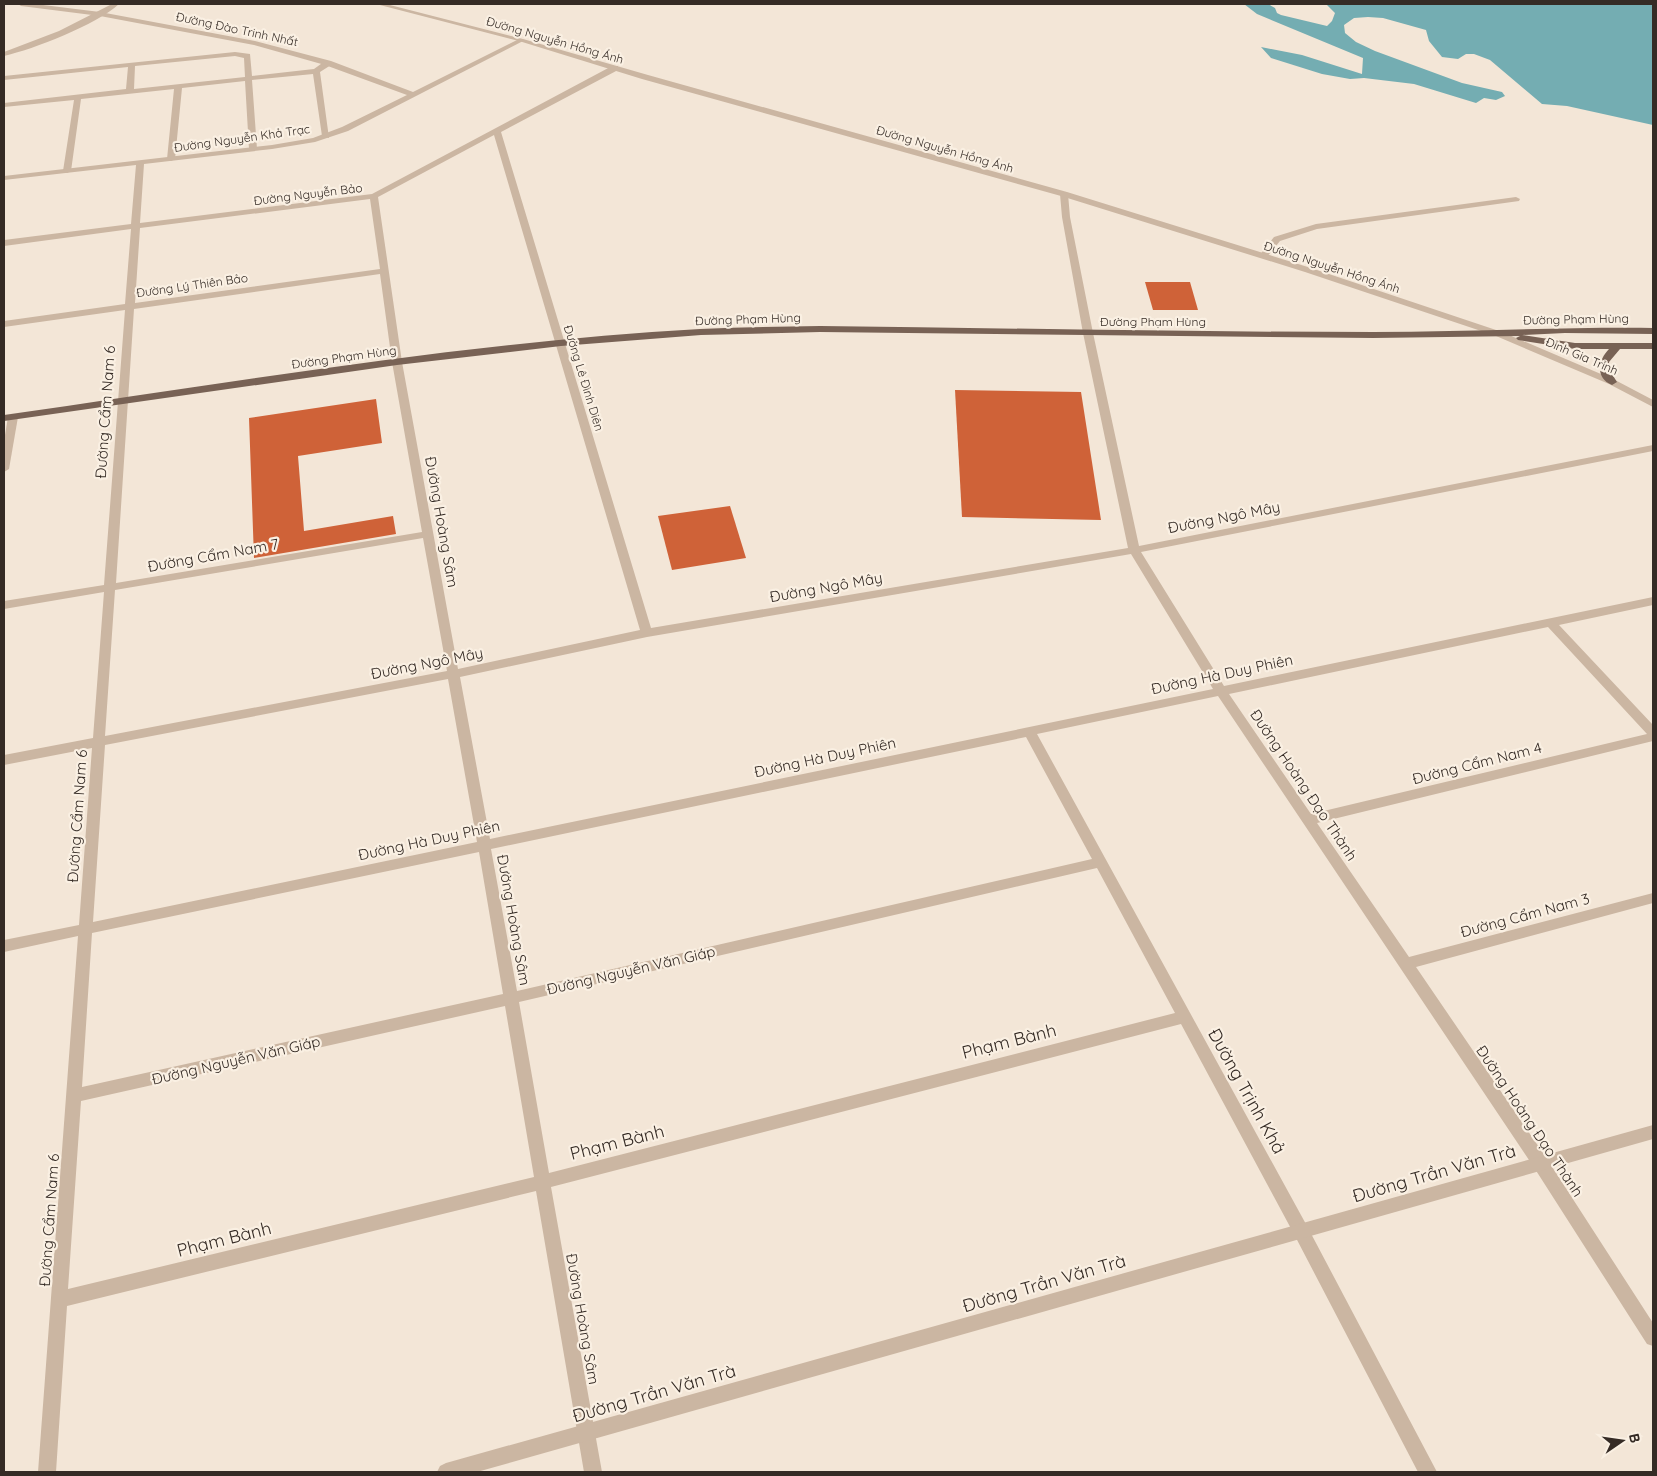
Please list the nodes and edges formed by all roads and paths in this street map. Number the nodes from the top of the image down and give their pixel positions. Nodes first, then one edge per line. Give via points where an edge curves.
1 (21, 4) edge
2 (116, 4) edge
3 (379, 4) edge
4 (100, 14) junction
5 (522, 40) junction
6 (4, 54) edge
7 (328, 62) junction
8 (132, 65) junction
9 (615, 68) junction
10 (316, 71) junction
11 (4, 78) edge
12 (249, 78) junction
13 (178, 86) junction
14 (130, 91) junction
15 (413, 94) junction
16 (78, 97) junction
17 (4, 105) edge
18 (497, 131) junction
19 (326, 136) junction
20 (253, 149) junction
21 (171, 159) junction
22 (140, 162) junction
23 (67, 171) junction
24 (4, 178) edge
25 (1064, 194) junction
26 (374, 196) junction
27 (1516, 198) dead end
28 (135, 227) junction
29 (4, 243) edge
30 (1263, 256) junction
31 (384, 271) junction
32 (129, 306) junction
33 (4, 324) edge
34 (1653, 331) edge
35 (1088, 333) junction
36 (1499, 334) junction
37 (561, 343) junction
38 (1618, 346) junction
39 (1653, 346) edge
40 (397, 362) junction
41 (1612, 382) junction
42 (122, 401) junction
43 (1653, 404) edge
44 (8, 418) edge
45 (1653, 448) edge
46 (4, 469) edge
47 (428, 534) junction
48 (1134, 550) junction
49 (109, 588) junction
50 (1653, 601) edge
51 (4, 605) edge
52 (1550, 622) junction
53 (647, 633) junction
54 (454, 674) junction
55 (1221, 691) junction
56 (1029, 731) junction
57 (1653, 733) edge
58 (1653, 737) edge
59 (98, 742) junction
60 (4, 760) edge
61 (1308, 820) junction
62 (484, 844) junction
63 (1100, 862) junction
64 (1653, 898) edge
65 (86, 928) junction
66 (4, 946) edge
67 (1406, 964) junction
68 (511, 998) junction
69 (1184, 1017) junction
70 (74, 1096) junction
71 (1653, 1132) edge
72 (1541, 1164) junction
73 (543, 1182) junction
74 (1301, 1231) junction
75 (59, 1300) junction
76 (1653, 1338) edge
77 (586, 1432) junction
78 (47, 1472) edge
79 (446, 1472) edge
80 (593, 1472) edge
81 (1428, 1472) edge

1 - 4 street, Đường Đào Trinh Nhất
2 - 4 street
3 - 5 street, Đường Nguyễn Hồng Ánh
4 - 6 street via 36,44
4 - 7 street, Đường Đào Trinh Nhất via 255,43
5 - 9 street, Đường Nguyễn Hồng Ánh
5 - 15 street, Đường Nguyễn Khả Trạc
7 - 10 street
7 - 15 street, Đường Đào Trinh Nhất
8 - 11 street
8 - 12 street via 235,54 247,56
8 - 14 street
9 - 18 street, Đường Nguyễn Bảo
9 - 25 street, Đường Nguyễn Hồng Ánh
10 - 12 street
10 - 19 street
12 - 13 street
12 - 20 street
13 - 14 street
13 - 21 street
14 - 16 street
15 - 19 street, Đường Nguyễn Khả Trạc
16 - 17 street
16 - 23 street
18 - 26 street, Đường Nguyễn Bảo
18 - 37 street, Đường Lê Đình Diên
19 - 20 street, Đường Nguyễn Khả Trạc
20 - 21 street, Đường Nguyễn Khả Trạc
21 - 22 street, Đường Nguyễn Khả Trạc
22 - 23 street, Đường Nguyễn Khả Trạc
22 - 28 street, Đường Cẩm Nam 6
23 - 24 street, Đường Nguyễn Khả Trạc
25 - 30 street, Đường Nguyễn Hồng Ánh
25 - 35 street, Đường Hoàng Đạo Thành
26 - 28 street, Đường Nguyễn Bảo
26 - 31 street, Đường Hoàng Sâm
27 - 30 street via 1316,227 1277,240
28 - 29 street, Đường Nguyễn Bảo
28 - 32 street, Đường Cẩm Nam 6
30 - 36 street, Đường Nguyễn Hồng Ánh
31 - 32 street, Đường Lý Thiên Bảo
31 - 40 street, Đường Hoàng Sâm
32 - 33 street, Đường Lý Thiên Bảo
32 - 42 street, Đường Cẩm Nam 6
34 - 36 main road, Đường Phạm Hùng via 1565,330
35 - 36 main road, Đường Phạm Hùng
35 - 37 main road, Đường Phạm Hùng via 762,330
35 - 48 street, Đường Hoàng Đạo Thành
36 - 38 main road, Đường Phạm Hùng via 1575,346
36 - 41 street, Đinh Gia Trinh
37 - 40 main road, Đường Phạm Hùng
37 - 53 street, Đường Lê Đình Diên
38 - 39 main road, Đường Phạm Hùng
38 - 41 main road via 1603,362
40 - 42 main road, Đường Phạm Hùng
40 - 47 street, Đường Hoàng Sâm
41 - 43 street, Đinh Gia Trinh
42 - 44 main road, Đường Phạm Hùng
42 - 49 street, Đường Cẩm Nam 6
44 - 46 street
45 - 48 street, Đường Ngô Mây
47 - 49 street, Đường Cẩm Nam 7
47 - 54 street, Đường Hoàng Sâm
48 - 53 street, Đường Ngô Mây
48 - 55 street, Đường Hoàng Đạo Thành
49 - 51 street, Đường Cẩm Nam 7
49 - 59 street, Đường Cẩm Nam 6
50 - 52 street, Đường Hà Duy Phiên
52 - 55 street, Đường Hà Duy Phiên
52 - 57 street
53 - 54 street, Đường Ngô Mây
54 - 59 street, Đường Ngô Mây
54 - 62 street, Đường Hoàng Sâm
55 - 56 street, Đường Hà Duy Phiên
55 - 61 street, Đường Hoàng Đạo Thành
56 - 62 street, Đường Hà Duy Phiên
56 - 63 street, Đường Trịnh Khả
58 - 61 street, Đường Cẩm Nam 4
59 - 60 street, Đường Ngô Mây
59 - 65 street, Đường Cẩm Nam 6
61 - 67 street, Đường Hoàng Đạo Thành
62 - 65 street, Đường Hà Duy Phiên
62 - 68 street, Đường Hoàng Sâm
63 - 68 street, Đường Nguyễn Văn Giáp
63 - 69 street, Đường Trịnh Khả
64 - 67 street, Đường Cẩm Nam 3
65 - 66 street, Đường Hà Duy Phiên
65 - 70 street, Đường Cẩm Nam 6
67 - 72 street, Đường Hoàng Đạo Thành
68 - 70 street, Đường Nguyễn Văn Giáp
68 - 73 street, Đường Hoàng Sâm
69 - 73 street, Phạm Bành
69 - 74 street, Đường Trịnh Khả
70 - 75 street, Đường Cẩm Nam 6
71 - 72 street, Đường Trần Văn Trà
72 - 74 street, Đường Trần Văn Trà
72 - 76 street, Đường Hoàng Đạo Thành
73 - 75 street, Phạm Bành
73 - 77 street, Đường Hoàng Sâm
74 - 77 street, Đường Trần Văn Trà
74 - 81 street, Đường Trịnh Khả
75 - 78 street, Đường Cẩm Nam 6
77 - 79 street, Đường Trần Văn Trà
77 - 80 street, Đường Hoàng Sâm

